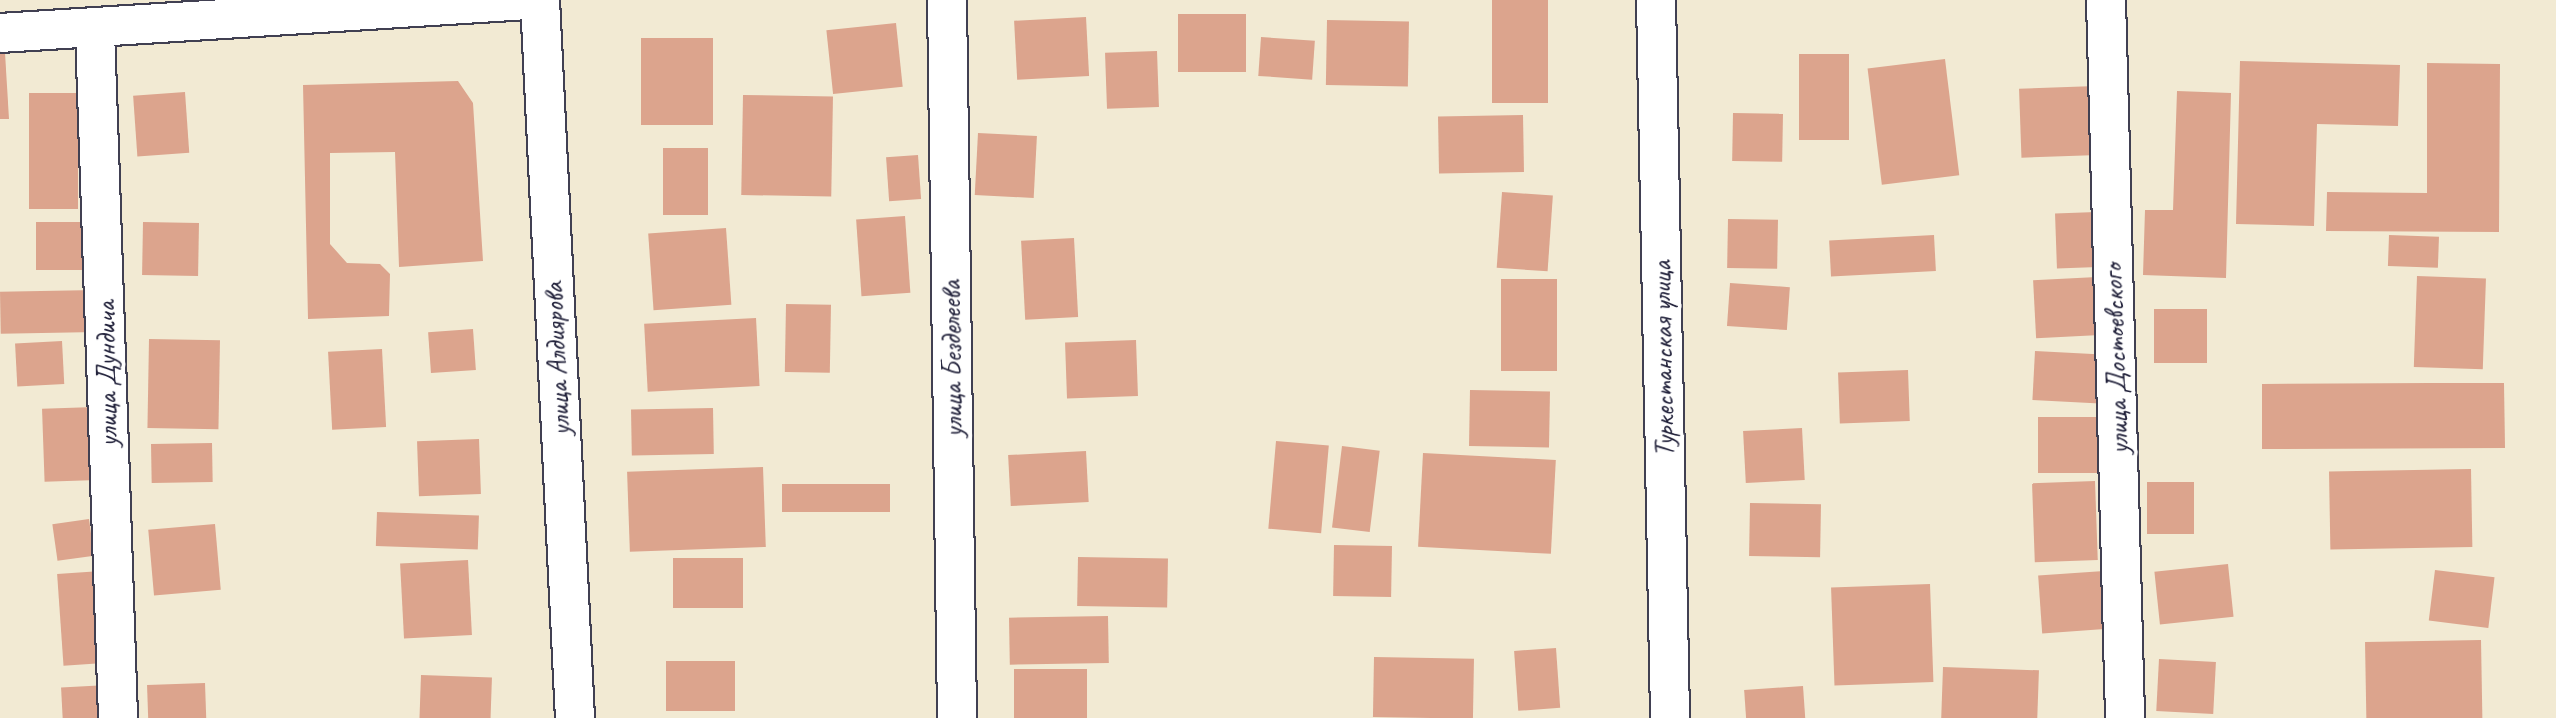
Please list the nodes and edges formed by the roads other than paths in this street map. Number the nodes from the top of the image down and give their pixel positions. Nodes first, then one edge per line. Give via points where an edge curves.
1 (528, 0) edge
2 (540, 0) edge
3 (947, 0) edge
4 (1656, 0) edge
5 (2106, 0) edge
6 (95, 31) junction
7 (0, 33) edge
8 (118, 718) edge
9 (575, 718) edge
10 (957, 718) edge
11 (1670, 718) edge
12 (2125, 718) edge

1 - 6 street
2 - 9 street, улица Алдиярова
3 - 10 street, улица Безделеева
4 - 11 street, Туркестанская улица
5 - 12 street, улица Достоевского
6 - 7 street
6 - 8 street, улица Дундича

